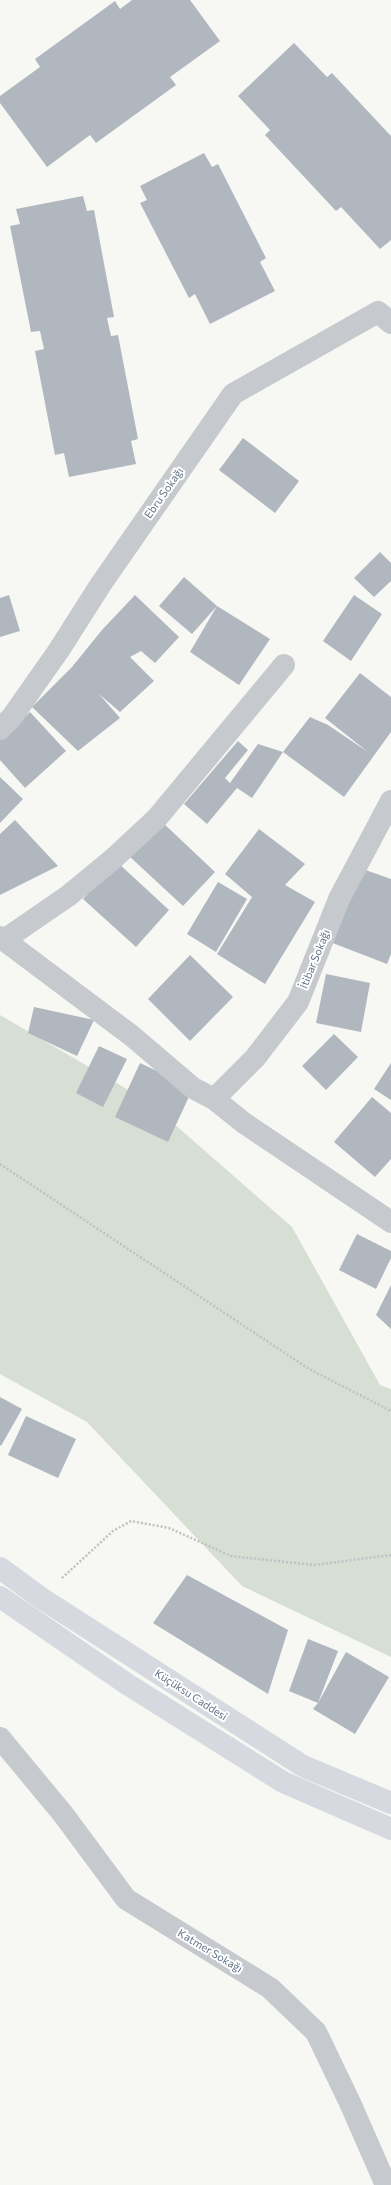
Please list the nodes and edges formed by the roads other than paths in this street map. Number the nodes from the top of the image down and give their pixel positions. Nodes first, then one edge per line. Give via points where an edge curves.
1 (385, 317) edge
2 (284, 665) dead end
3 (0, 729) edge
4 (391, 801) edge
5 (2, 938) edge
6 (214, 1099) junction
7 (391, 1222) edge
8 (0, 1568) edge
9 (0, 1597) edge
10 (0, 1738) edge
11 (391, 1804) edge
12 (391, 1829) edge
13 (386, 2185) edge

1 - 3 street, Ebru Sokağı via 233,394 101,584 59,650 12,717
2 - 5 street via 157,818 68,896
4 - 6 street, İtibar Sokağı via 339,899 298,1002 255,1058
5 - 6 street via 132,1036 193,1088
6 - 7 street via 244,1123
8 - 11 main road, Küçüksu Caddesi via 41,1598 303,1766
9 - 12 main road via 127,1684 283,1782
10 - 13 street, Katmer Sokağı via 63,1814 126,1899 270,1988 316,2032

